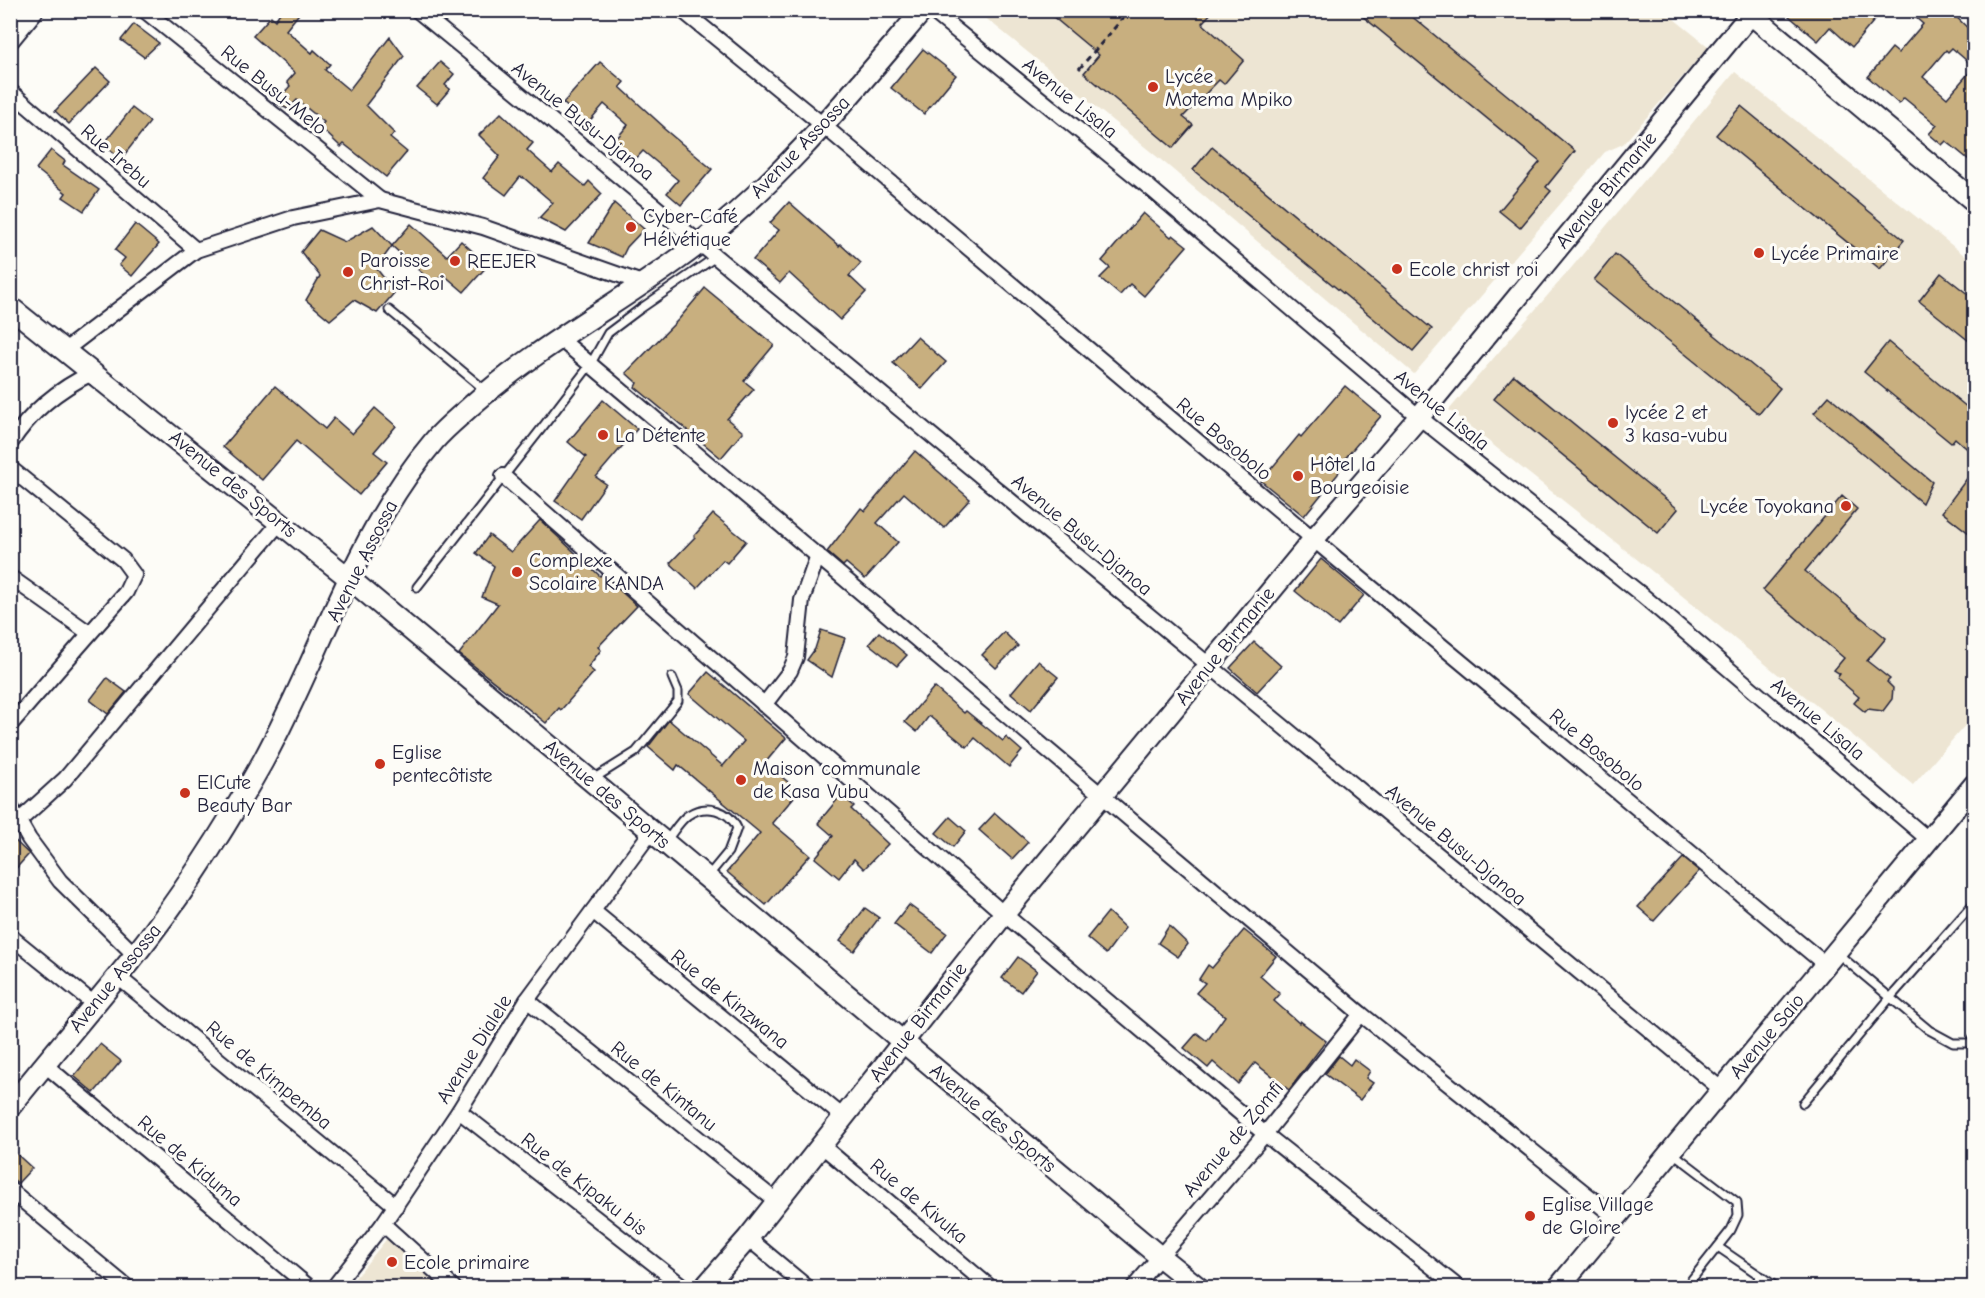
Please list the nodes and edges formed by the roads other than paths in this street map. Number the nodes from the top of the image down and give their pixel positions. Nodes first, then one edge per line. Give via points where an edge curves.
1 (33, 10) edge
2 (144, 10) edge
3 (417, 10) edge
4 (682, 10) edge
5 (923, 10) edge
6 (931, 10) edge
7 (1750, 12) edge
8 (10, 38) edge
9 (10, 91) edge
10 (824, 126) junction
11 (380, 200) junction
12 (1974, 201) edge
13 (701, 243) junction
14 (196, 250) junction
15 (717, 256) junction
16 (645, 284) junction
17 (10, 307) edge
18 (389, 310) dead end
19 (559, 338) junction
20 (65, 350) junction
21 (590, 365) junction
22 (94, 372) junction
23 (487, 392) junction
24 (1419, 417) junction
25 (10, 444) edge
26 (10, 468) edge
27 (503, 476) junction
28 (280, 522) junction
29 (1313, 540) junction
30 (818, 555) junction
31 (10, 577) edge
32 (350, 579) junction
33 (417, 587) dead end
34 (88, 633) junction
35 (1208, 666) junction
36 (672, 677) dead end
37 (765, 705) junction
38 (10, 725) edge
39 (591, 780) junction
40 (1974, 785) edge
41 (1103, 796) junction
42 (10, 806) edge
43 (19, 821) junction
44 (658, 837) junction
45 (1929, 840) junction
46 (708, 878) junction
47 (1974, 903) edge
48 (593, 911) junction
49 (1004, 914) junction
50 (10, 936) edge
51 (135, 955) junction
52 (1831, 959) junction
53 (117, 975) junction
54 (1890, 998) junction
55 (527, 1000) junction
56 (94, 1004) junction
57 (1361, 1014) junction
58 (1974, 1037) edge
59 (902, 1041) junction
60 (44, 1065) junction
61 (1722, 1090) junction
62 (1803, 1103) dead end
63 (10, 1107) edge
64 (459, 1111) junction
65 (843, 1117) junction
66 (1265, 1134) junction
67 (821, 1145) junction
68 (1671, 1152) junction
69 (10, 1190) edge
70 (776, 1201) junction
71 (396, 1206) junction
72 (1616, 1218) junction
73 (383, 1224) junction
74 (748, 1238) junction
75 (1718, 1246) junction
76 (1159, 1256) junction
77 (1761, 1276) junction
78 (128, 1287) edge
79 (310, 1287) edge
80 (333, 1287) edge
81 (454, 1287) edge
82 (685, 1287) edge
83 (704, 1287) edge
84 (808, 1287) edge
85 (992, 1287) edge
86 (1133, 1287) edge
87 (1199, 1287) edge
88 (1460, 1287) edge
89 (1558, 1287) edge
90 (1685, 1287) edge
91 (1752, 1287) edge
92 (1778, 1287) edge

1 - 8 street
2 - 11 street, Rue Busu-Melo
3 - 13 street, Avenue Busu-Djanoa
4 - 10 street, Rue Bosobolo
5 - 10 street, Avenue Assossa
6 - 24 street, Avenue Lisala via 1150,188
7 - 12 street
7 - 24 street, Avenue Birmanie
9 - 14 street, Rue Irebu
10 - 13 street, Avenue Assossa
10 - 29 street, Rue Bosobolo
11 - 14 street via 293,218
11 - 16 street via 483,227
13 - 15 street, Avenue Busu-Djanoa
13 - 16 street, Avenue Assossa
14 - 20 street
15 - 21 lane via 616,326
15 - 35 street, Avenue Busu-Djanoa
16 - 19 street, Avenue Assossa
17 - 20 street, Avenue des Sports
18 - 23 lane
19 - 21 street
19 - 23 street, Avenue Assossa
20 - 22 street, Avenue des Sports
21 - 27 lane
21 - 30 street
22 - 25 street via 70,383 50,399
22 - 28 street, Avenue des Sports
23 - 32 street, Avenue Assossa via 437,438 412,469 365,544
24 - 29 street, Avenue Birmanie
24 - 45 street, Avenue Lisala via 1642,595
26 - 34 street via 123,560 134,575 126,592
27 - 33 lane
27 - 37 street
28 - 32 street, Avenue des Sports
28 - 43 street via 65,779
29 - 35 street, Avenue Birmanie
29 - 52 street, Rue Bosobolo
30 - 37 street via 802,600 796,657
30 - 41 street
31 - 34 street
32 - 39 street, Avenue des Sports
32 - 51 street, Avenue Assossa via 262,762 192,877
34 - 38 street
35 - 41 street, Avenue Birmanie
35 - 61 street, Avenue Busu-Djanoa
36 - 39 lane via 678,701 636,752
37 - 49 street
39 - 44 street, Avenue des Sports
40 - 45 street, Avenue Saio
41 - 49 street, Avenue Birmanie
41 - 57 street
42 - 43 street
43 - 51 street via 60,881
44 - 46 street, Avenue des Sports
44 - 46 lane via 703,809 722,812 733,820 737,828 728,852
44 - 48 street, Avenue Dialele
45 - 52 street, Avenue Saio
46 - 59 street, Avenue des Sports
47 - 54 lane
48 - 55 street, Avenue Dialele
48 - 65 street, Rue de Kinzwana
49 - 59 street, Avenue Birmanie
49 - 66 street
50 - 56 street
51 - 53 street, Avenue Assossa
52 - 54 lane
52 - 61 street, Avenue Saio
53 - 56 street, Avenue Assossa
53 - 71 street, Rue de Kimpemba
54 - 58 lane via 1929,1030 1953,1043 1970,1043
54 - 62 lane
55 - 64 street, Avenue Dialele
55 - 70 street, Rue de Kintanu
56 - 60 street, Avenue Assossa
57 - 66 street, Avenue de Zomfi
57 - 72 street
59 - 65 street, Avenue Birmanie
59 - 76 street, Avenue des Sports
60 - 63 street, Avenue Assossa
60 - 79 street, Rue de Kiduma
61 - 68 street, Avenue Saio
64 - 71 street, Avenue Dialele
64 - 82 street, Rue de Kipaku bis
65 - 67 street, Avenue Birmanie
66 - 76 street, Avenue de Zomfi
66 - 88 street
67 - 70 street, Avenue Birmanie
67 - 85 street, Rue de Kivuka
68 - 72 street, Avenue Saio
68 - 75 lane via 1737,1202 1738,1215
69 - 78 street
70 - 74 street, Avenue Birmanie
71 - 73 street, Avenue Dialele
72 - 89 street, Avenue Saio
73 - 80 street, Avenue Dialele
73 - 81 street
74 - 83 street, Avenue Birmanie
74 - 84 street
75 - 77 lane
75 - 90 lane
76 - 86 street, Avenue de Zomfi
76 - 87 street, Avenue des Sports
77 - 91 lane
77 - 92 lane

